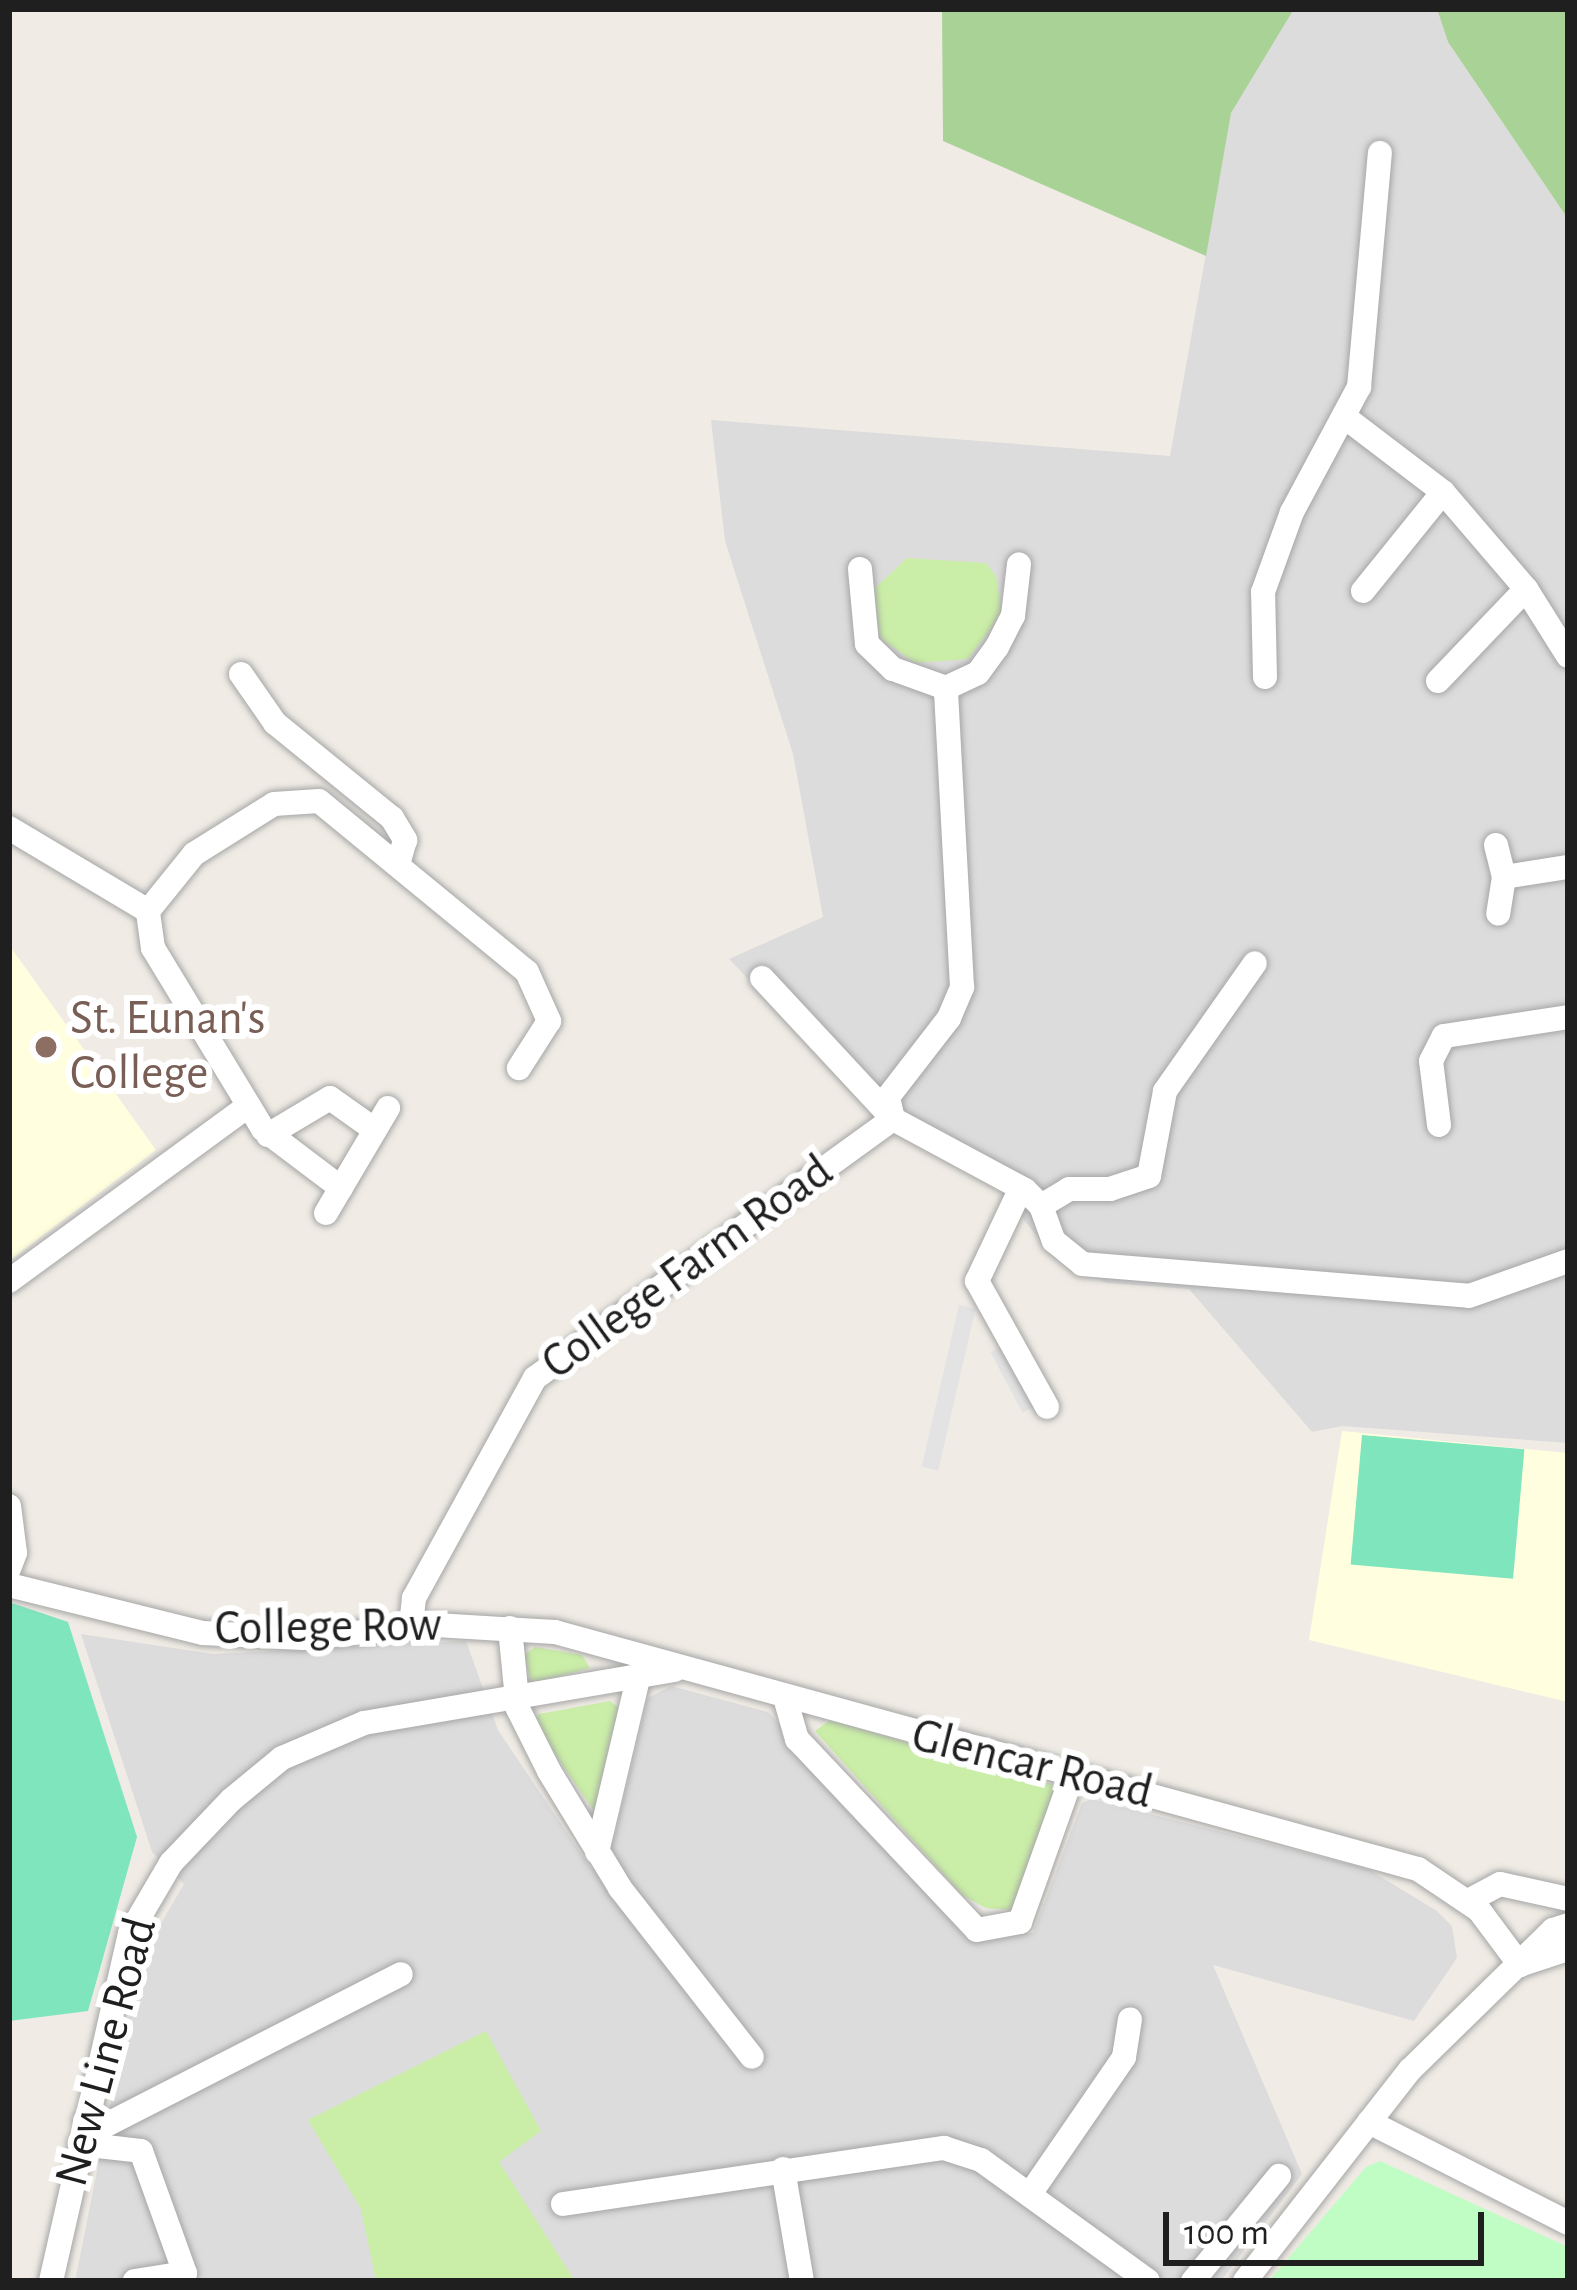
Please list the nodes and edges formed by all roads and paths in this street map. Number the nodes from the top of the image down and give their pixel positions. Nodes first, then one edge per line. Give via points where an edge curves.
1 (1380, 153) dead end
2 (1346, 418) junction
3 (1443, 492) junction
4 (1019, 564) dead end
5 (860, 569) dead end
6 (1526, 589) junction
7 (1363, 591) dead end
8 (1568, 656) edge
9 (241, 674) dead end
10 (1265, 677) dead end
11 (1438, 681) dead end
12 (946, 688) junction
13 (9, 828) edge
14 (1496, 845) dead end
15 (398, 864) junction
16 (1568, 867) edge
17 (1504, 877) junction
18 (148, 911) junction
19 (1498, 914) dead end
20 (1255, 963) dead end
21 (763, 978) dead end
22 (1568, 1017) edge
23 (519, 1068) dead end
24 (248, 1107) junction
25 (388, 1108) dead end
26 (893, 1119) junction
27 (1439, 1125) dead end
28 (375, 1130) junction
29 (268, 1135) junction
30 (341, 1188) junction
31 (1021, 1188) junction
32 (1041, 1206) junction
33 (326, 1213) dead end
34 (1568, 1261) edge
35 (9, 1281) edge
36 (1047, 1407) dead end
37 (9, 1507) edge
38 (9, 1569) edge
39 (9, 1585) edge
40 (412, 1626) junction
41 (510, 1628) junction
42 (606, 1646) junction
43 (678, 1669) junction
44 (605, 1682) junction
45 (635, 1689) junction
46 (514, 1696) junction
47 (786, 1701) junction
48 (1072, 1776) junction
49 (597, 1852) junction
50 (1568, 1898) edge
51 (1468, 1901) junction
52 (1568, 1925) edge
53 (1568, 1949) edge
54 (1520, 1965) junction
55 (401, 1974) dead end
56 (1130, 2019) dead end
57 (752, 2057) dead end
58 (1369, 2122) junction
59 (82, 2132) junction
60 (783, 2169) junction
61 (1279, 2176) dead end
62 (1030, 2194) junction
63 (562, 2204) dead end
64 (1568, 2223) edge
65 (52, 2278) edge
66 (80, 2281) edge
67 (135, 2281) edge
68 (802, 2281) edge
69 (1148, 2281) edge
70 (1193, 2281) edge
71 (1245, 2281) edge

1 - 2 street via 1359,387
2 - 3 street
2 - 10 street via 1292,512 1263,592
3 - 6 street
3 - 7 street
4 - 12 street via 1013,616 997,647 978,673
5 - 12 street via 867,644 893,669
6 - 8 street
6 - 11 street
9 - 15 street via 275,723 392,818 405,840
12 - 26 street via 962,987 949,1018 888,1097
13 - 18 street
14 - 17 street
15 - 18 street via 319,802 289,800 181,863
15 - 23 street via 527,972 549,1021
16 - 17 street
17 - 19 street
18 - 24 street via 153,948
20 - 32 street via 1165,1091 1149,1176 1110,1189 1069,1189
21 - 26 street
22 - 27 street via 1444,1036 1431,1060
24 - 29 street
24 - 35 street
25 - 28 street
26 - 31 street
26 - 40 street, College Farm Road via 535,1378 414,1598
28 - 29 street via 330,1098
28 - 30 street
29 - 30 street
30 - 33 street
31 - 32 street
31 - 36 street via 977,1280
32 - 34 street via 1054,1241 1082,1264 1161,1276 1185,1270 1468,1296
37 - 38 street
39 - 40 street, College Row via 203,1634 303,1638
40 - 41 street, College Row
41 - 42 street, Glencar Road
41 - 46 street
42 - 43 street, Glencar Road
42 - 44 street
43 - 45 street, New Line Road
43 - 47 street, Glencar Road
44 - 45 street, New Line Road
44 - 46 street, New Line Road
45 - 49 street
46 - 49 street
46 - 59 street, New Line Road via 330,1735 282,1758 220,1811 140,1909
47 - 48 street, Glencar Road
47 - 48 street via 797,1739 980,1931 1020,1922
48 - 51 street, Glencar Road via 1418,1869
49 - 57 street
50 - 51 street via 1500,1884
51 - 54 street, Glencar Road
52 - 54 street
53 - 54 street
54 - 58 street via 1409,2070
55 - 59 street
56 - 62 street via 1124,2056
58 - 64 street
58 - 71 street
59 - 65 street, New Line Road
59 - 67 street via 141,2151 185,2273
60 - 62 street via 944,2148 981,2160
60 - 63 street
60 - 68 street
61 - 70 street
62 - 69 street
65 - 66 street

